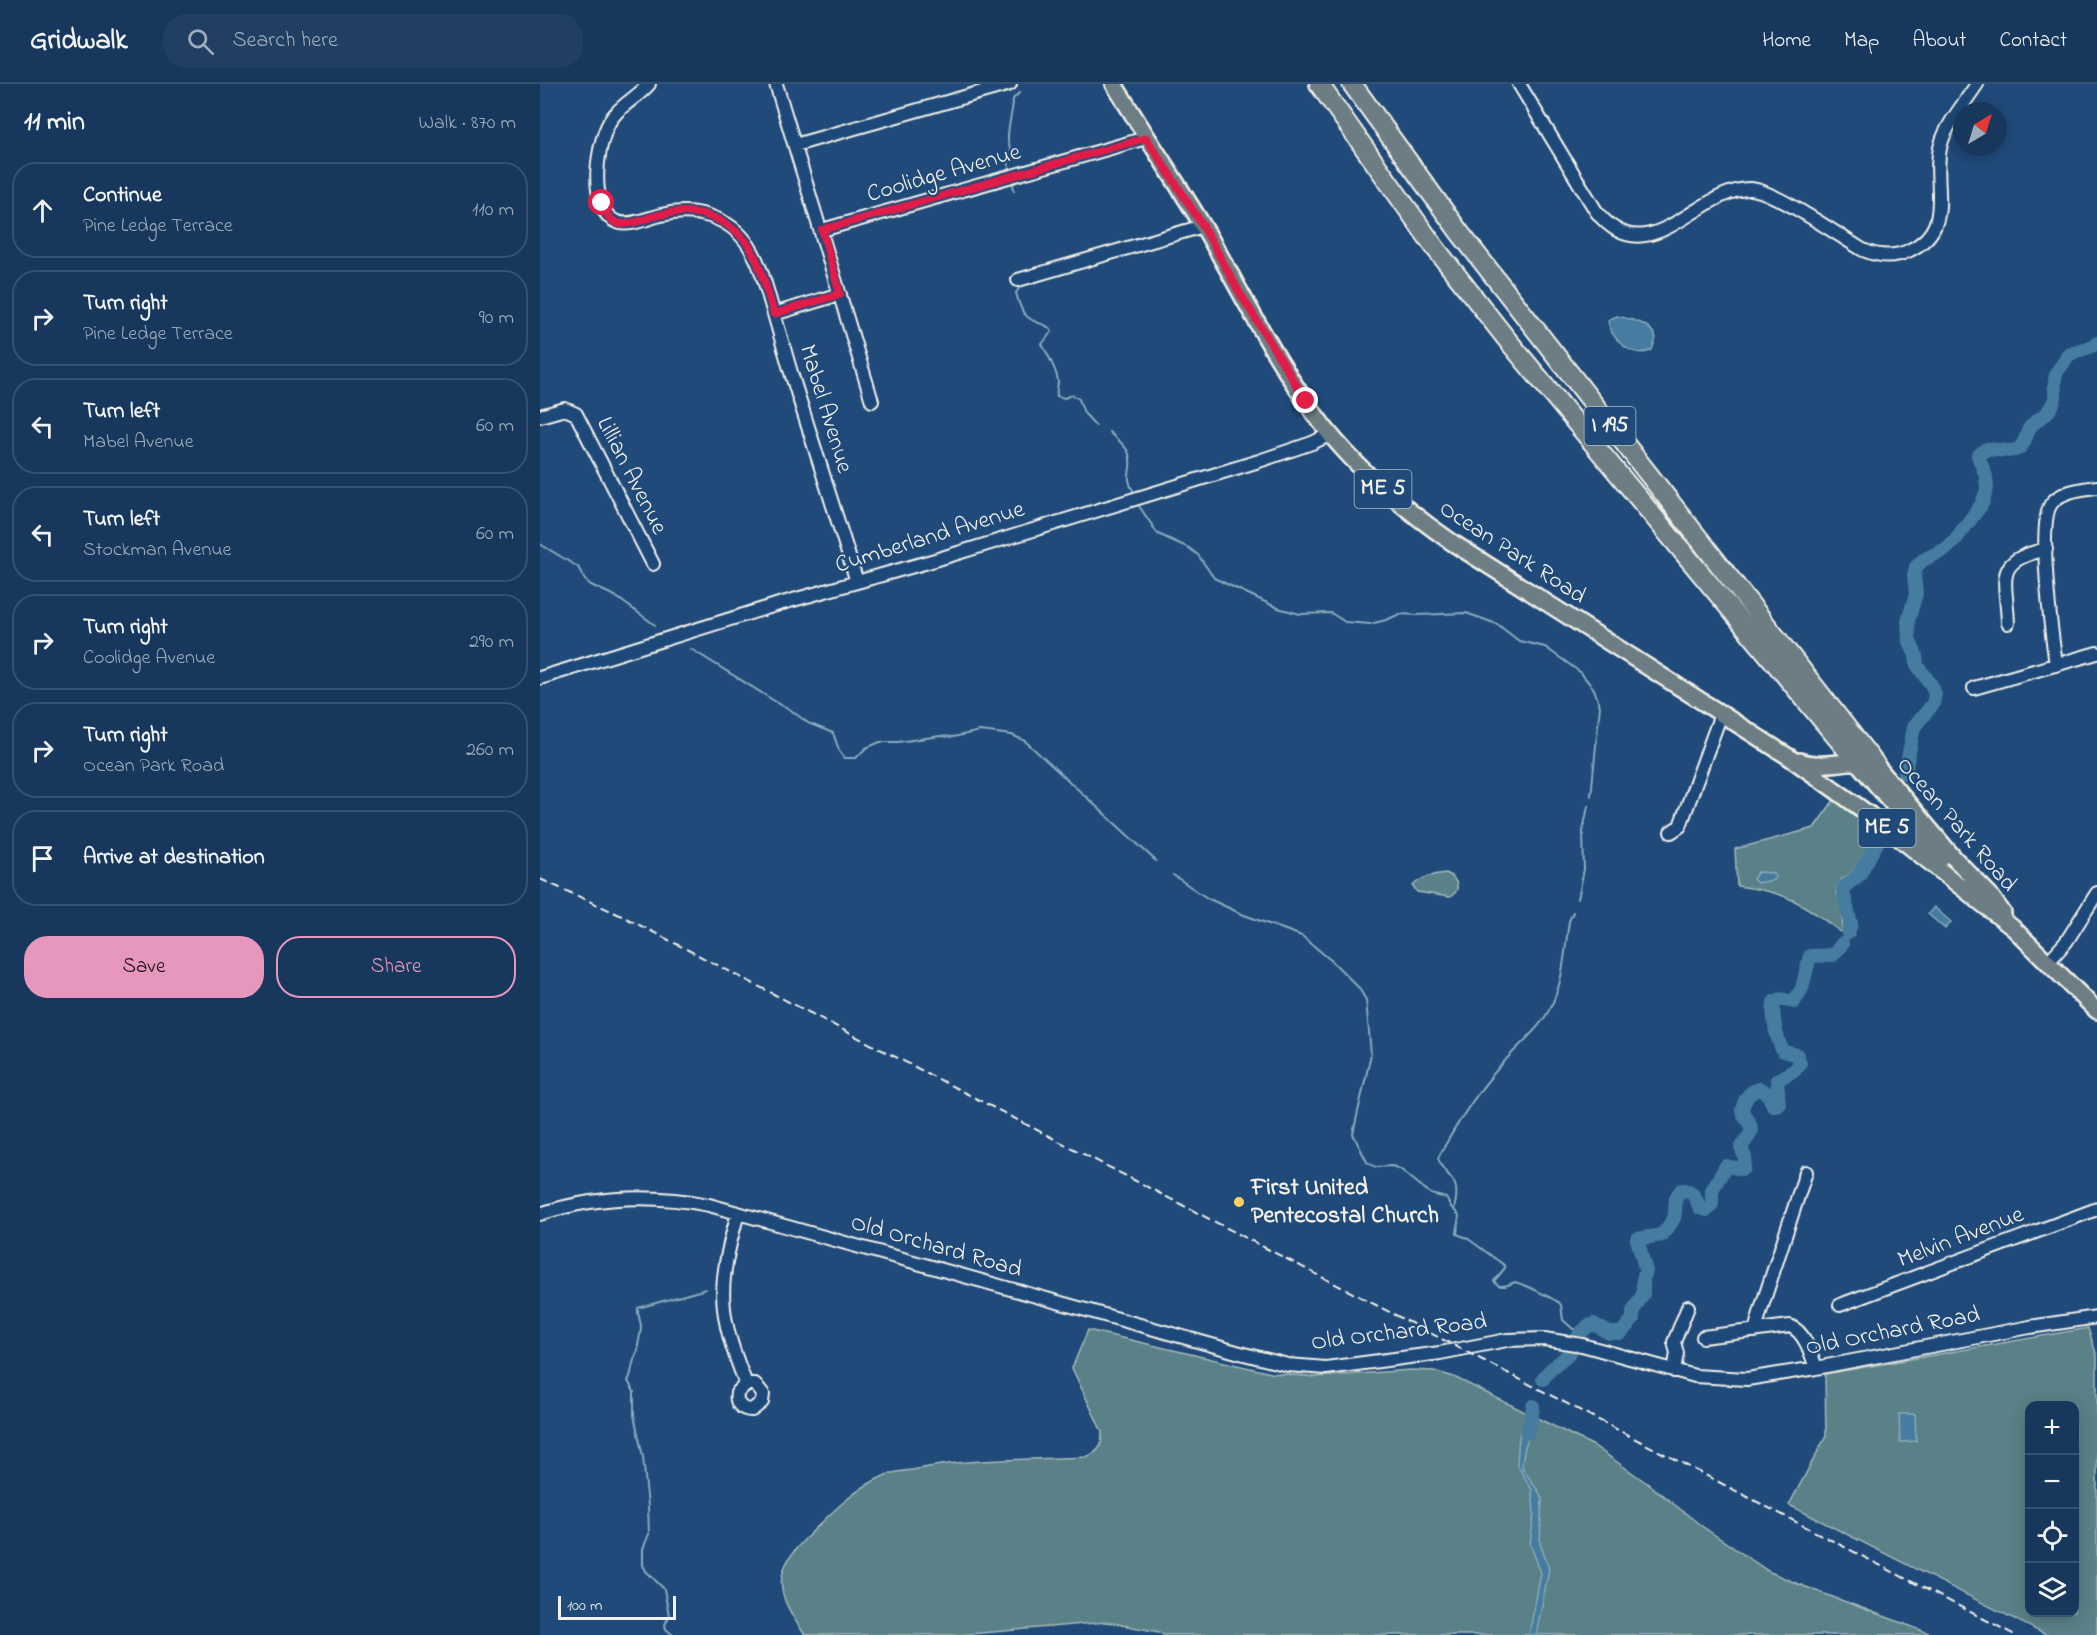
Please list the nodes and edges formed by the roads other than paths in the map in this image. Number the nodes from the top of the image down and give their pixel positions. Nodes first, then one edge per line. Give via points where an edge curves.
1 (649, 84) edge
2 (776, 84) edge
3 (1010, 84) edge
4 (1114, 84) edge
5 (1319, 84) edge
6 (1352, 84) edge
7 (1519, 84) edge
8 (1977, 84) edge
9 (1146, 138) junction
10 (795, 145) junction
11 (1203, 226) junction
12 (822, 230) junction
13 (1018, 280) dead end
14 (840, 294) junction
15 (774, 314) junction
16 (872, 401) dead end
17 (540, 416) edge
18 (1330, 434) junction
19 (2097, 487) edge
20 (2046, 549) junction
21 (653, 564) dead end
22 (857, 582) junction
23 (2008, 623) dead end
24 (2097, 653) edge
25 (2056, 665) junction
26 (540, 678) edge
27 (1974, 688) dead end
28 (1721, 714) junction
29 (1789, 757) junction
30 (1866, 763) junction
31 (1835, 765) junction
32 (1830, 786) junction
33 (1671, 832) dead end
34 (2097, 893) edge
35 (1982, 903) junction
36 (2013, 928) junction
37 (2048, 962) junction
38 (2097, 1011) edge
39 (1806, 1172) dead end
40 (2097, 1209) edge
41 (738, 1213) junction
42 (540, 1214) edge
43 (1840, 1305) dead end
44 (1688, 1307) dead end
45 (2097, 1317) edge
46 (1755, 1331) junction
47 (1703, 1337) dead end
48 (1816, 1368) junction
49 (1674, 1371) junction
50 (746, 1384) dead end

1 - 15 street, Mabel Avenue via 616,113 601,140 597,180 599,197 608,216 623,224 671,212 693,211 722,221 749,246
2 - 10 street
3 - 10 street
4 - 9 main road, Ocean Park Road / ME 5
5 - 30 highway, I 195 via 1436,249 1505,337
6 - 30 highway, I 195 via 1460,233
7 - 8 street via 1596,211 1616,229 1636,235 1655,233 1728,194 1755,190 1863,249 1892,256 1917,246 1934,228 1940,204 1941,142
9 - 11 main road, Ocean Park Road / ME 5
9 - 12 street, Coolidge Avenue
10 - 12 street
11 - 13 street
11 - 18 main road, Ocean Park Road / ME 5 via 1289,375
12 - 14 street
14 - 15 street
14 - 16 street
15 - 22 street, Mabel Avenue
17 - 21 street, Lillian Avenue via 570,410 578,418
18 - 22 street, Cumberland Avenue via 1259,461
18 - 28 main road, Ocean Park Road / ME 5 via 1365,472 1420,520
19 - 20 street via 2064,494 2050,505 2045,521
20 - 23 street via 2019,557 2007,568
20 - 25 street
22 - 26 street, Cumberland Avenue
24 - 25 street
25 - 27 street
28 - 29 main road, Ocean Park Road / ME 5
28 - 33 street via 1681,823
29 - 31 main road, Ocean Park Road / ME 5 via 1807,764
29 - 32 main road, Ocean Park Road / ME 5
30 - 31 main road, Ocean Park Road / ME 5
30 - 35 main road via 1916,833
30 - 36 main road, Ocean Park Road / ME 5 via 1990,895
31 - 32 main road via 1829,777
32 - 35 main road, Ocean Park Road / ME 5
34 - 37 street via 2066,942
35 - 36 main road, Ocean Park Road / ME 5
36 - 37 main road, Ocean Park Road / ME 5
37 - 38 main road, Ocean Park Road / ME 5
39 - 46 street
40 - 43 street, Melvin Avenue
41 - 42 street, Old Orchard Road via 645,1197 597,1200
41 - 49 street, Old Orchard Road via 1288,1365 1340,1367 1534,1339 1582,1345
41 - 50 street via 721,1289 726,1330
44 - 49 street via 1674,1342
45 - 48 street, Old Orchard Road
46 - 47 street
46 - 48 street via 1786,1326 1797,1329
48 - 49 street, Old Orchard Road via 1735,1379

